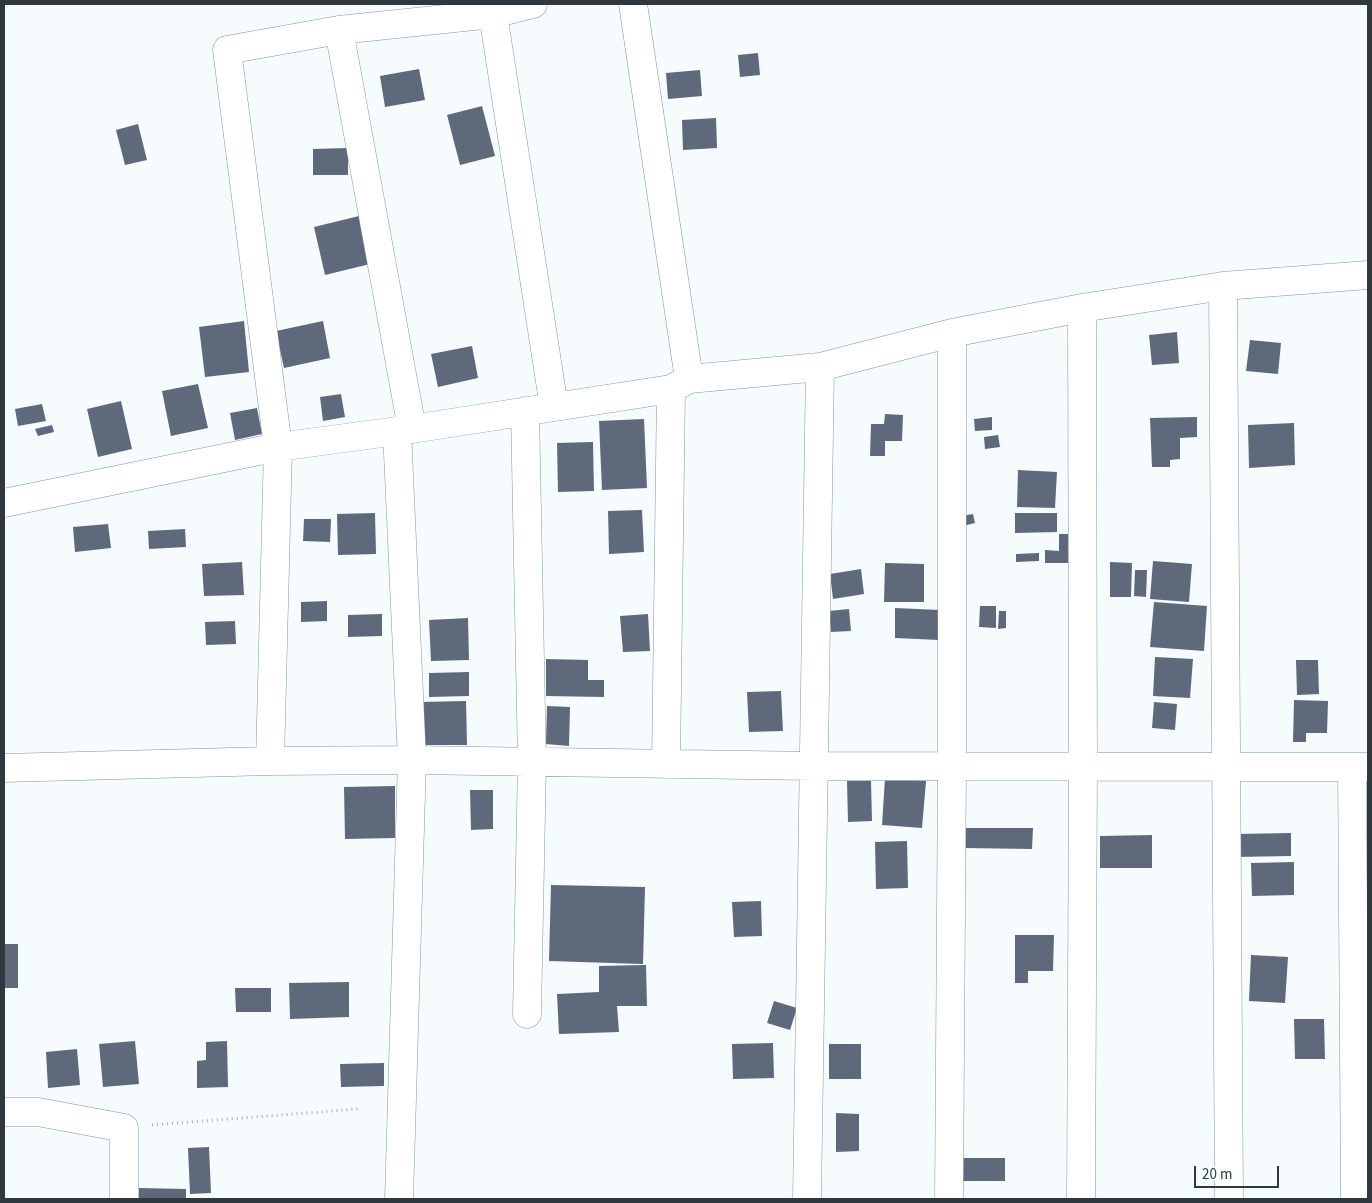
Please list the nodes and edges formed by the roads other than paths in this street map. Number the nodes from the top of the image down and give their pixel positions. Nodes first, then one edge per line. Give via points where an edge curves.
1 (533, 4) edge
2 (633, 4) edge
3 (493, 14) junction
4 (339, 30) junction
5 (1368, 275) edge
6 (1223, 286) junction
7 (1082, 308) junction
8 (952, 333) junction
9 (820, 368) junction
10 (680, 384) junction
11 (554, 407) junction
12 (525, 411) junction
13 (405, 430) junction
14 (278, 447) junction
15 (4, 503) edge
16 (412, 760) junction
17 (270, 761) junction
18 (532, 762) junction
19 (666, 764) junction
20 (814, 766) junction
21 (952, 766) junction
22 (1083, 767) junction
23 (1225, 767) junction
24 (1360, 767) edge
25 (4, 768) edge
26 (527, 1014) dead end
27 (4, 1112) edge
28 (124, 1199) edge
29 (399, 1199) edge
30 (807, 1199) edge
31 (949, 1199) edge
32 (1081, 1199) edge
33 (1229, 1199) edge
34 (1355, 1199) edge

1 - 3 street
2 - 10 street
3 - 4 street
3 - 11 street
4 - 13 street
4 - 14 street via 227,50
5 - 6 street
6 - 7 street
6 - 23 street
7 - 8 street
7 - 22 street
8 - 9 street
8 - 21 street
9 - 10 street
9 - 20 street
10 - 11 street
10 - 19 street
11 - 12 street
12 - 13 street
12 - 18 street
13 - 14 street
13 - 16 street
14 - 15 street
14 - 17 street
16 - 17 street
16 - 18 street
16 - 29 street
17 - 25 street
18 - 19 street
18 - 26 street
19 - 20 street
20 - 21 street
20 - 30 street
21 - 22 street
21 - 31 street
22 - 23 street
22 - 32 street
23 - 24 street
23 - 33 street
24 - 34 street
27 - 28 street via 38,1112 124,1128

